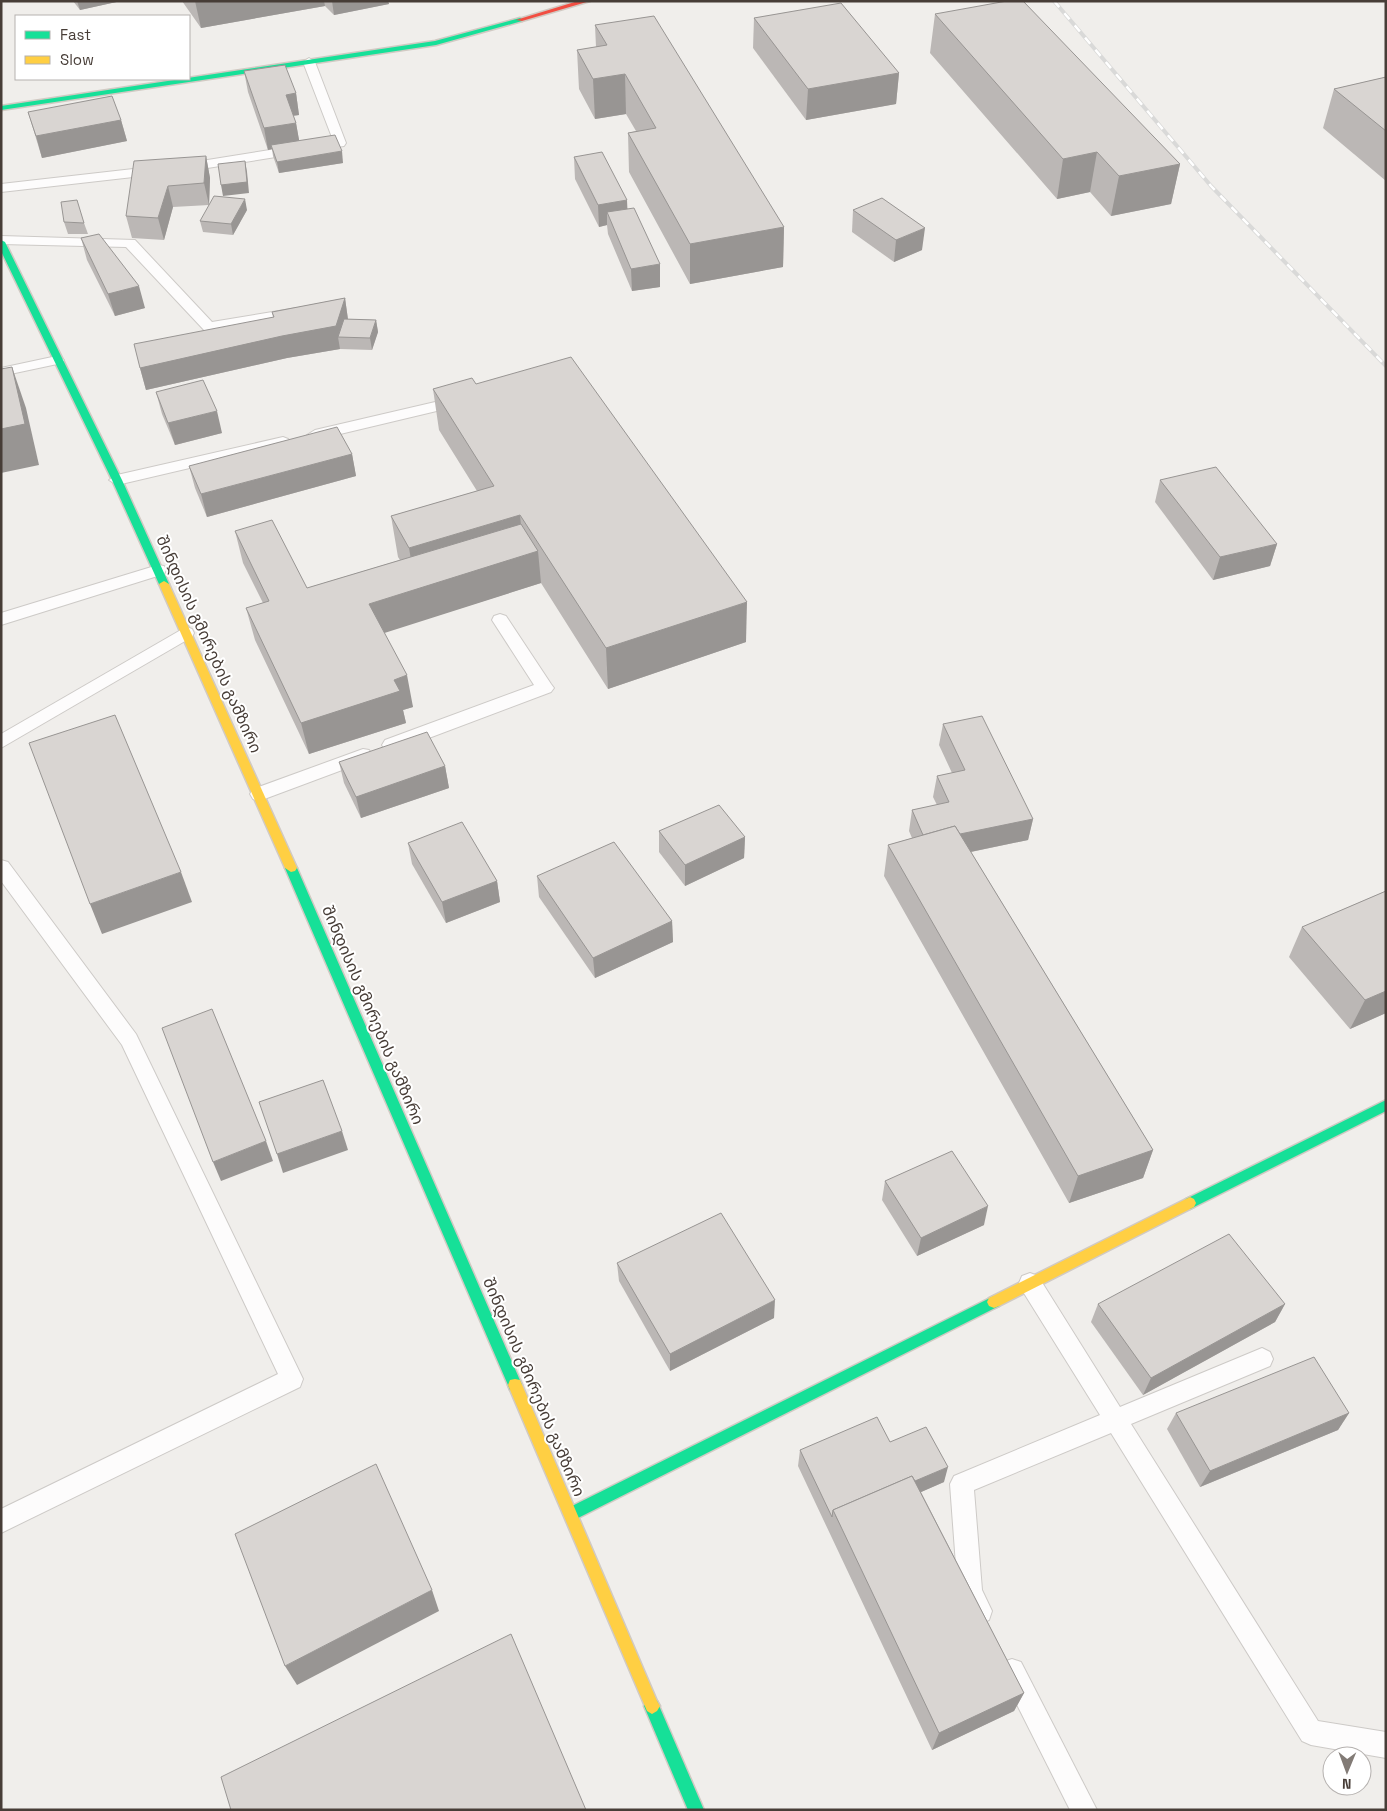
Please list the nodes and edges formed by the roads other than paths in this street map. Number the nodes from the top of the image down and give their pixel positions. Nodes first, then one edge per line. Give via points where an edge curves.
1 (587, 1) edge
2 (309, 62) junction
3 (188, 80) edge
4 (190, 80) edge
5 (1, 108) edge
6 (1, 188) edge
7 (1, 241) edge
8 (306, 310) edge
9 (57, 360) junction
10 (1, 372) edge
11 (475, 398) edge
12 (118, 480) junction
13 (158, 570) junction
14 (1, 619) edge
15 (500, 620) dead end
16 (186, 633) junction
17 (1, 742) edge
18 (259, 794) junction
19 (1, 867) edge
20 (1386, 1105) edge
21 (1030, 1283) junction
22 (1262, 1359) dead end
23 (1115, 1420) junction
24 (571, 1514) junction
25 (1, 1521) edge
26 (989, 1627) edge
27 (1002, 1653) edge
28 (1386, 1745) edge
29 (696, 1810) edge
30 (1084, 1810) edge

1 - 2 main road via 436,43
2 - 4 main road
2 - 6 lane via 340,143 195,166
3 - 5 main road
7 - 8 lane via 130,243 208,327
7 - 9 main road, შინდისის გმირების გამზირი
9 - 10 lane
9 - 12 main road, შინდისის გმირების გამზირი
11 - 12 lane
12 - 13 main road, შინდისის გმირების გამზირი
13 - 14 lane
13 - 16 main road, შინდისის გმირების გამზირი
15 - 18 lane via 546,688
16 - 17 lane
16 - 18 main road, შინდისის გმირების გამზირი
18 - 24 main road, შინდისის გმირების გამზირი
19 - 25 lane via 128,1040 292,1379
20 - 21 main road
21 - 23 lane
21 - 24 main road
22 - 23 lane
23 - 26 lane via 962,1484 970,1592
23 - 28 lane via 1311,1732
24 - 29 main road, შინდისის გმირების გამზირი
27 - 30 lane

